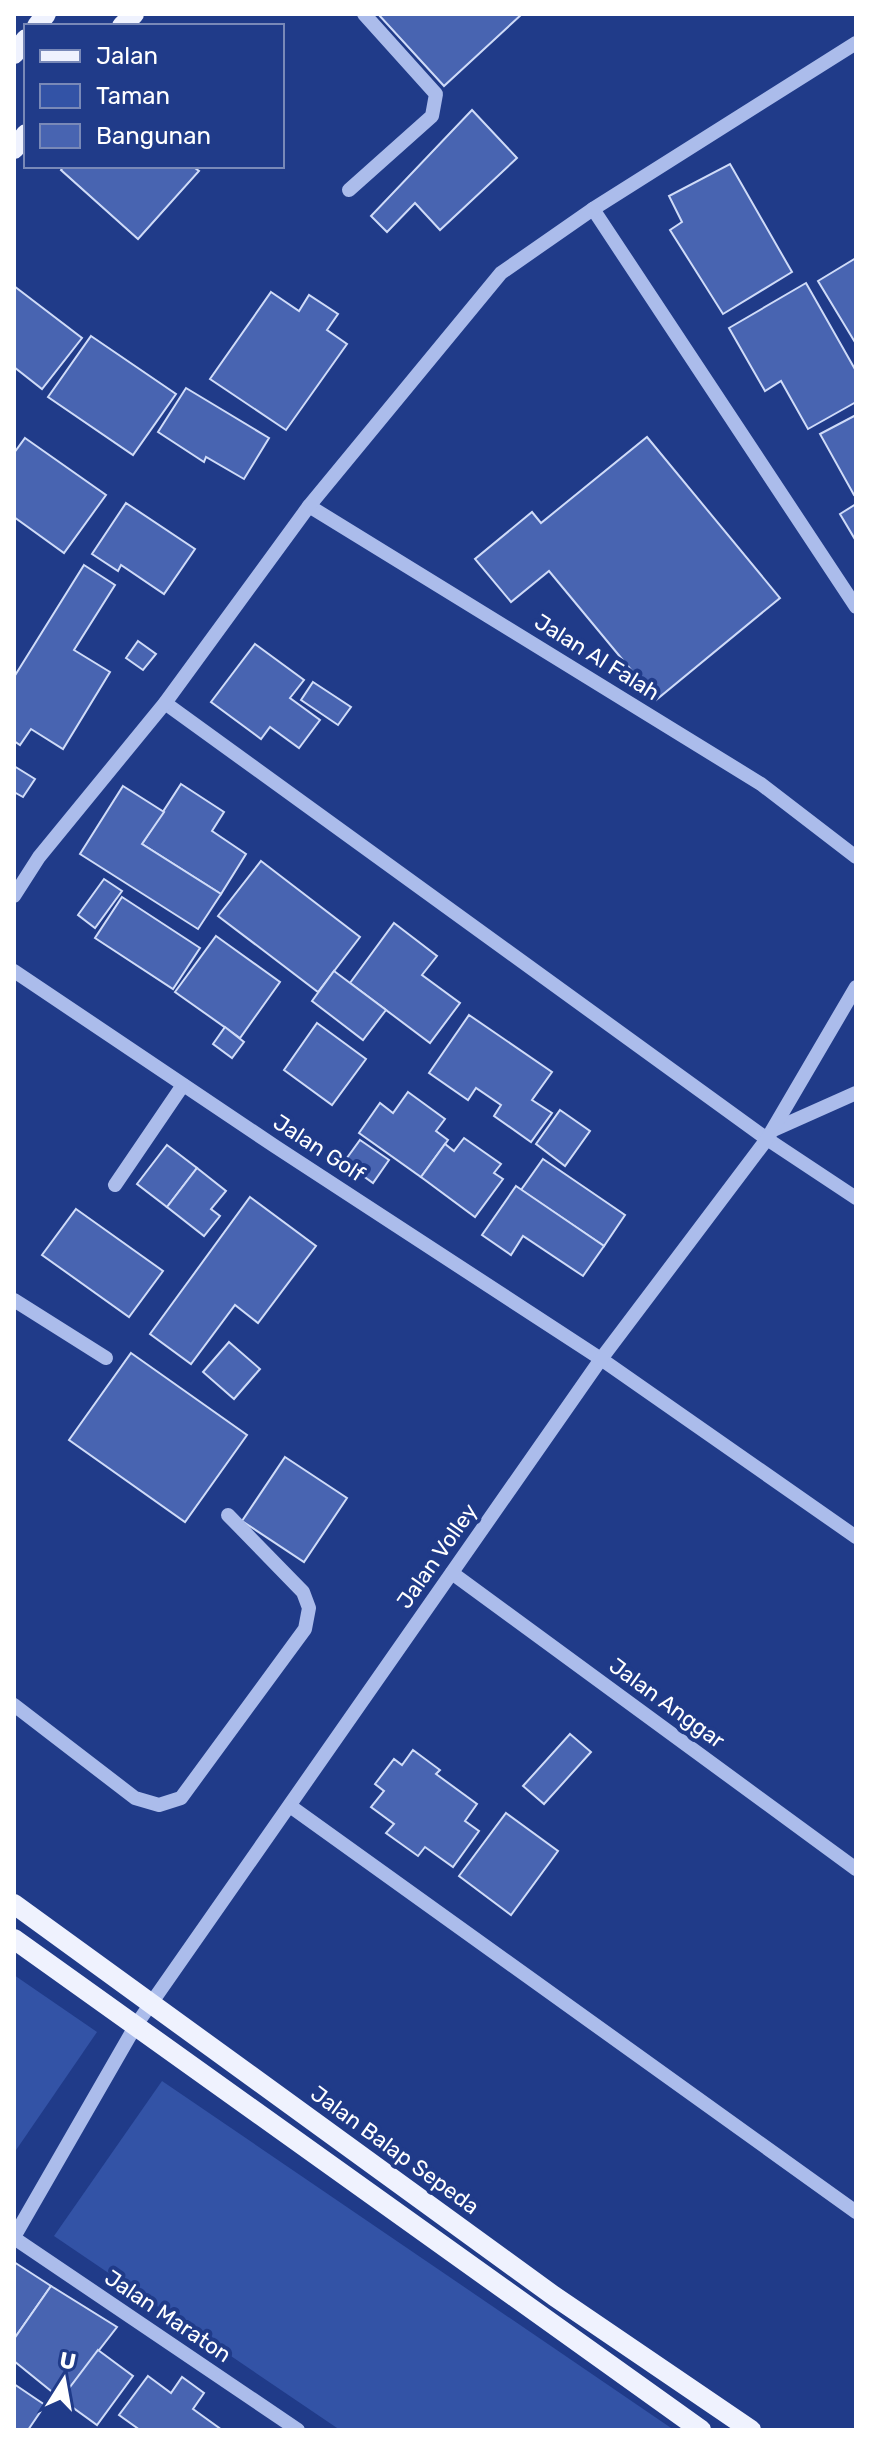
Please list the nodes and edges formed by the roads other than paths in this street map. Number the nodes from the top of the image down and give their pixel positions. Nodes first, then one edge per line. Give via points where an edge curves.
1 (364, 14) edge
2 (854, 48) edge
3 (349, 190) dead end
4 (593, 209) junction
5 (309, 506) junction
6 (856, 607) edge
7 (165, 703) junction
8 (856, 857) edge
9 (14, 896) edge
10 (14, 971) edge
11 (856, 987) edge
12 (183, 1085) junction
13 (856, 1093) edge
14 (770, 1135) junction
15 (115, 1185) dead end
16 (856, 1198) edge
17 (14, 1300) edge
18 (106, 1358) dead end
19 (601, 1359) junction
20 (228, 1515) dead end
21 (856, 1537) edge
22 (452, 1573) junction
23 (14, 1705) edge
24 (290, 1806) junction
25 (856, 1869) edge
26 (14, 1904) edge
27 (14, 1939) edge
28 (151, 2003) junction
29 (136, 2025) junction
30 (856, 2212) edge
31 (14, 2237) edge
32 (298, 2430) edge
33 (701, 2430) edge
34 (751, 2430) edge

1 - 3 street via 436,94 432,116
2 - 4 street
4 - 5 street via 501,273
4 - 6 street
5 - 7 street
5 - 8 street, Jalan Al Falah via 761,784
7 - 9 street via 39,857
7 - 14 street
10 - 12 street, Jalan Golf
11 - 14 street, Jalan Volley
12 - 15 street
12 - 19 street, Jalan Golf
13 - 14 street
14 - 16 street
14 - 19 street, Jalan Volley
17 - 18 street
19 - 21 street, Jalan Golf
19 - 22 street, Jalan Volley
20 - 23 street via 303,1592 309,1608 305,1629 181,1798 159,1805 135,1798
22 - 24 street, Jalan Volley
22 - 25 street, Jalan Anggar
24 - 28 street, Jalan Volley
24 - 30 street
26 - 28 main road, Jalan Balap Sepeda
27 - 29 main road
28 - 29 street, Jalan Volley
28 - 34 main road, Jalan Balap Sepeda via 554,2296
29 - 31 street, Jalan Volley
29 - 33 main road
31 - 32 street, Jalan Maraton

